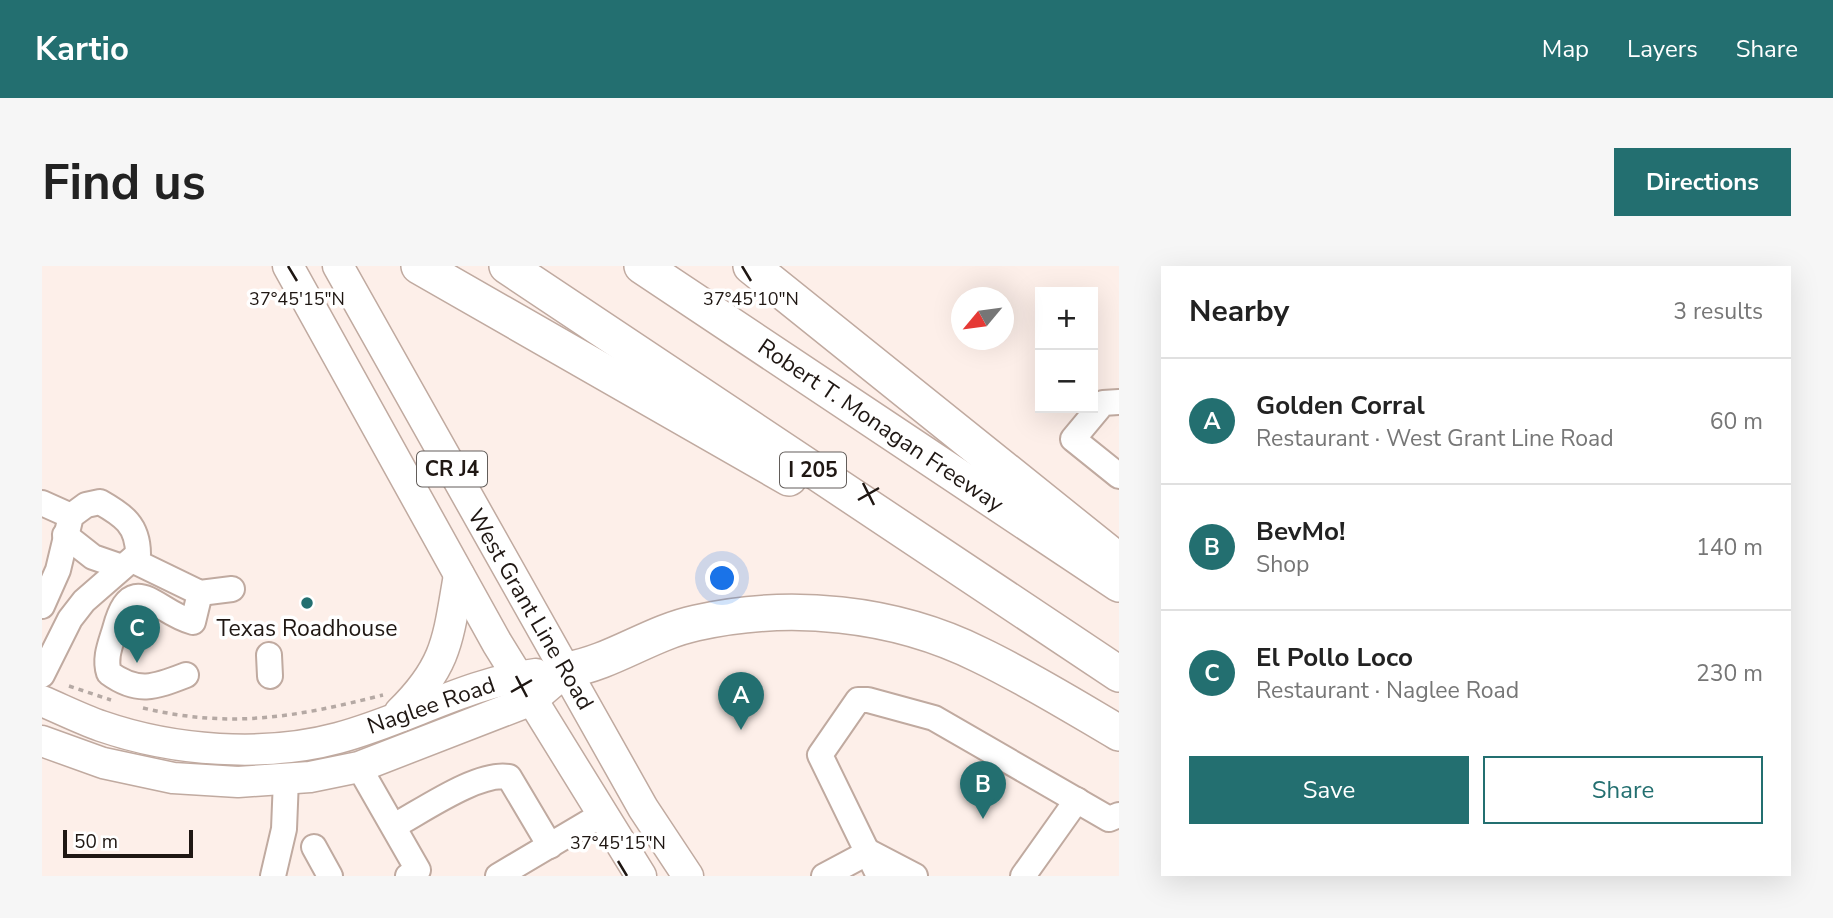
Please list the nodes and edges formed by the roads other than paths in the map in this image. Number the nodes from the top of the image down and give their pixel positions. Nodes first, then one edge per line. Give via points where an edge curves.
1 (288, 266) edge
2 (338, 266) edge
3 (419, 266) edge
4 (507, 266) edge
5 (642, 266) edge
6 (751, 266) edge
7 (1119, 402) edge
8 (1119, 476) edge
9 (44, 507) edge
10 (877, 512) junction
11 (68, 525) junction
12 (1119, 561) edge
13 (127, 564) junction
14 (460, 575) junction
15 (1119, 584) edge
16 (232, 589) dead end
17 (200, 593) junction
18 (42, 606) edge
19 (568, 670) junction
20 (42, 674) edge
21 (1119, 674) edge
22 (186, 675) dead end
23 (525, 688) junction
24 (42, 701) edge
25 (388, 707) junction
26 (1119, 733) edge
27 (42, 741) edge
28 (359, 767) junction
29 (286, 779) junction
30 (1077, 800) junction
31 (601, 815) junction
32 (1119, 815) edge
33 (394, 826) junction
34 (550, 846) junction
35 (314, 847) dead end
36 (869, 852) junction
37 (273, 876) edge
38 (330, 876) edge
39 (408, 876) edge
40 (499, 876) edge
41 (641, 876) edge
42 (688, 876) edge
43 (824, 876) edge
44 (879, 876) edge
45 (915, 876) edge
46 (1023, 876) edge

1 - 14 main road, West Grant Line Road / CR J4
2 - 19 main road, West Grant Line Road / CR J4
3 - 10 highway via 775,472
4 - 10 highway, I 205
5 - 15 highway, Robert T. Monagan Freeway
6 - 12 highway
7 - 8 street via 1103,403 1073,439
9 - 11 street
10 - 21 highway, I 205
11 - 13 street via 93,557
11 - 13 street via 86,505 100,502 124,516 138,540 138,554
11 - 18 street via 58,570
13 - 17 street
13 - 20 street via 98,586 70,619
14 - 23 main road, West Grant Line Road / CR J4
14 - 25 main road via 438,669 422,691
16 - 17 street
17 - 22 street via 193,622 177,618 153,600 129,599 122,605 107,657 109,673 141,688
19 - 23 main road, Naglee Road
19 - 26 highway via 596,665 638,643 695,623 753,614 844,616 915,630 968,650
19 - 42 main road, West Grant Line Road / CR J4 via 643,808
23 - 25 main road, Naglee Road via 461,692
23 - 28 main road, Naglee Road
23 - 31 main road, West Grant Line Road / CR J4
24 - 25 main road, Naglee Road via 101,726 210,747 286,747 338,738
27 - 29 main road, Naglee Road via 103,763 173,778
28 - 29 main road, Naglee Road
28 - 33 street
29 - 37 street via 284,829
30 - 32 street via 1109,819
30 - 36 street via 934,718 858,700 820,755
30 - 46 street
31 - 34 street
31 - 41 main road, West Grant Line Road / CR J4
33 - 34 street via 498,775 509,777
33 - 39 street via 418,870
34 - 40 street
35 - 38 street
36 - 43 street
36 - 44 street
36 - 45 street

